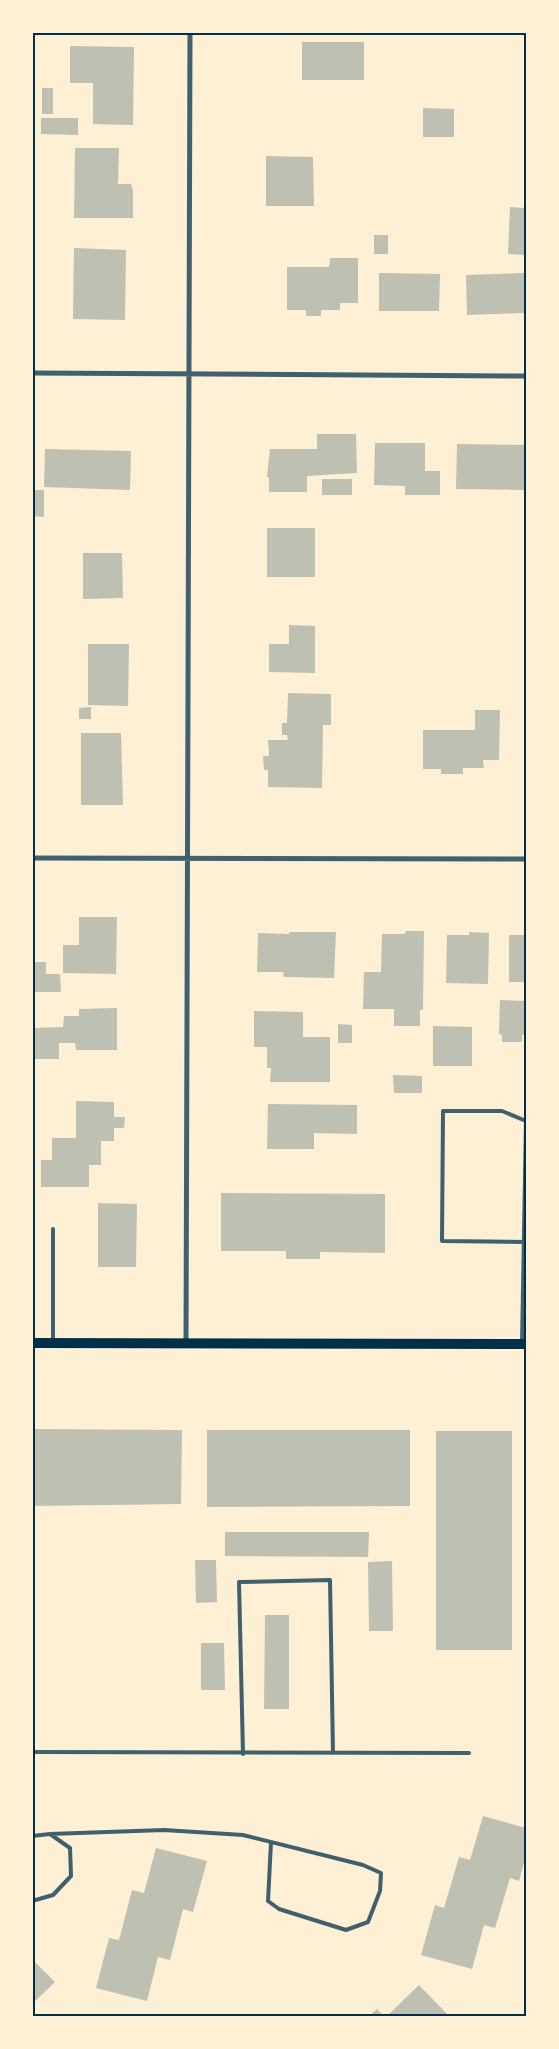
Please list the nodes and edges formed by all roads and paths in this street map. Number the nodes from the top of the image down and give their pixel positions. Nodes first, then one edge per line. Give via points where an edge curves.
1 (190, 32) edge
2 (32, 374) edge
3 (188, 374) junction
4 (526, 376) edge
5 (32, 858) edge
6 (188, 859) junction
7 (526, 859) edge
8 (53, 1229) dead end
9 (524, 1242) junction
10 (32, 1343) edge
11 (53, 1343) junction
12 (186, 1343) junction
13 (524, 1344) edge
14 (32, 1752) edge
15 (333, 1753) junction
16 (469, 1753) dead end
17 (243, 1754) junction
18 (50, 1834) junction
19 (32, 1836) edge
20 (271, 1842) junction
21 (32, 1901) edge

1 - 3 street
2 - 3 street
3 - 4 street
3 - 6 street
5 - 6 street
6 - 7 street
6 - 12 street
8 - 11 lane
9 - 9 lane via 526,1121 502,1111 443,1111 442,1241
9 - 13 lane
10 - 11 main road
11 - 12 main road
12 - 13 main road
14 - 17 lane
15 - 16 lane
15 - 17 lane
15 - 17 lane via 330,1580 239,1582
18 - 19 lane
18 - 20 lane via 164,1830 243,1835
18 - 21 lane via 70,1848 71,1876 53,1895
20 - 20 lane via 363,1865 381,1873 380,1891 368,1922 346,1930 279,1909 268,1901

